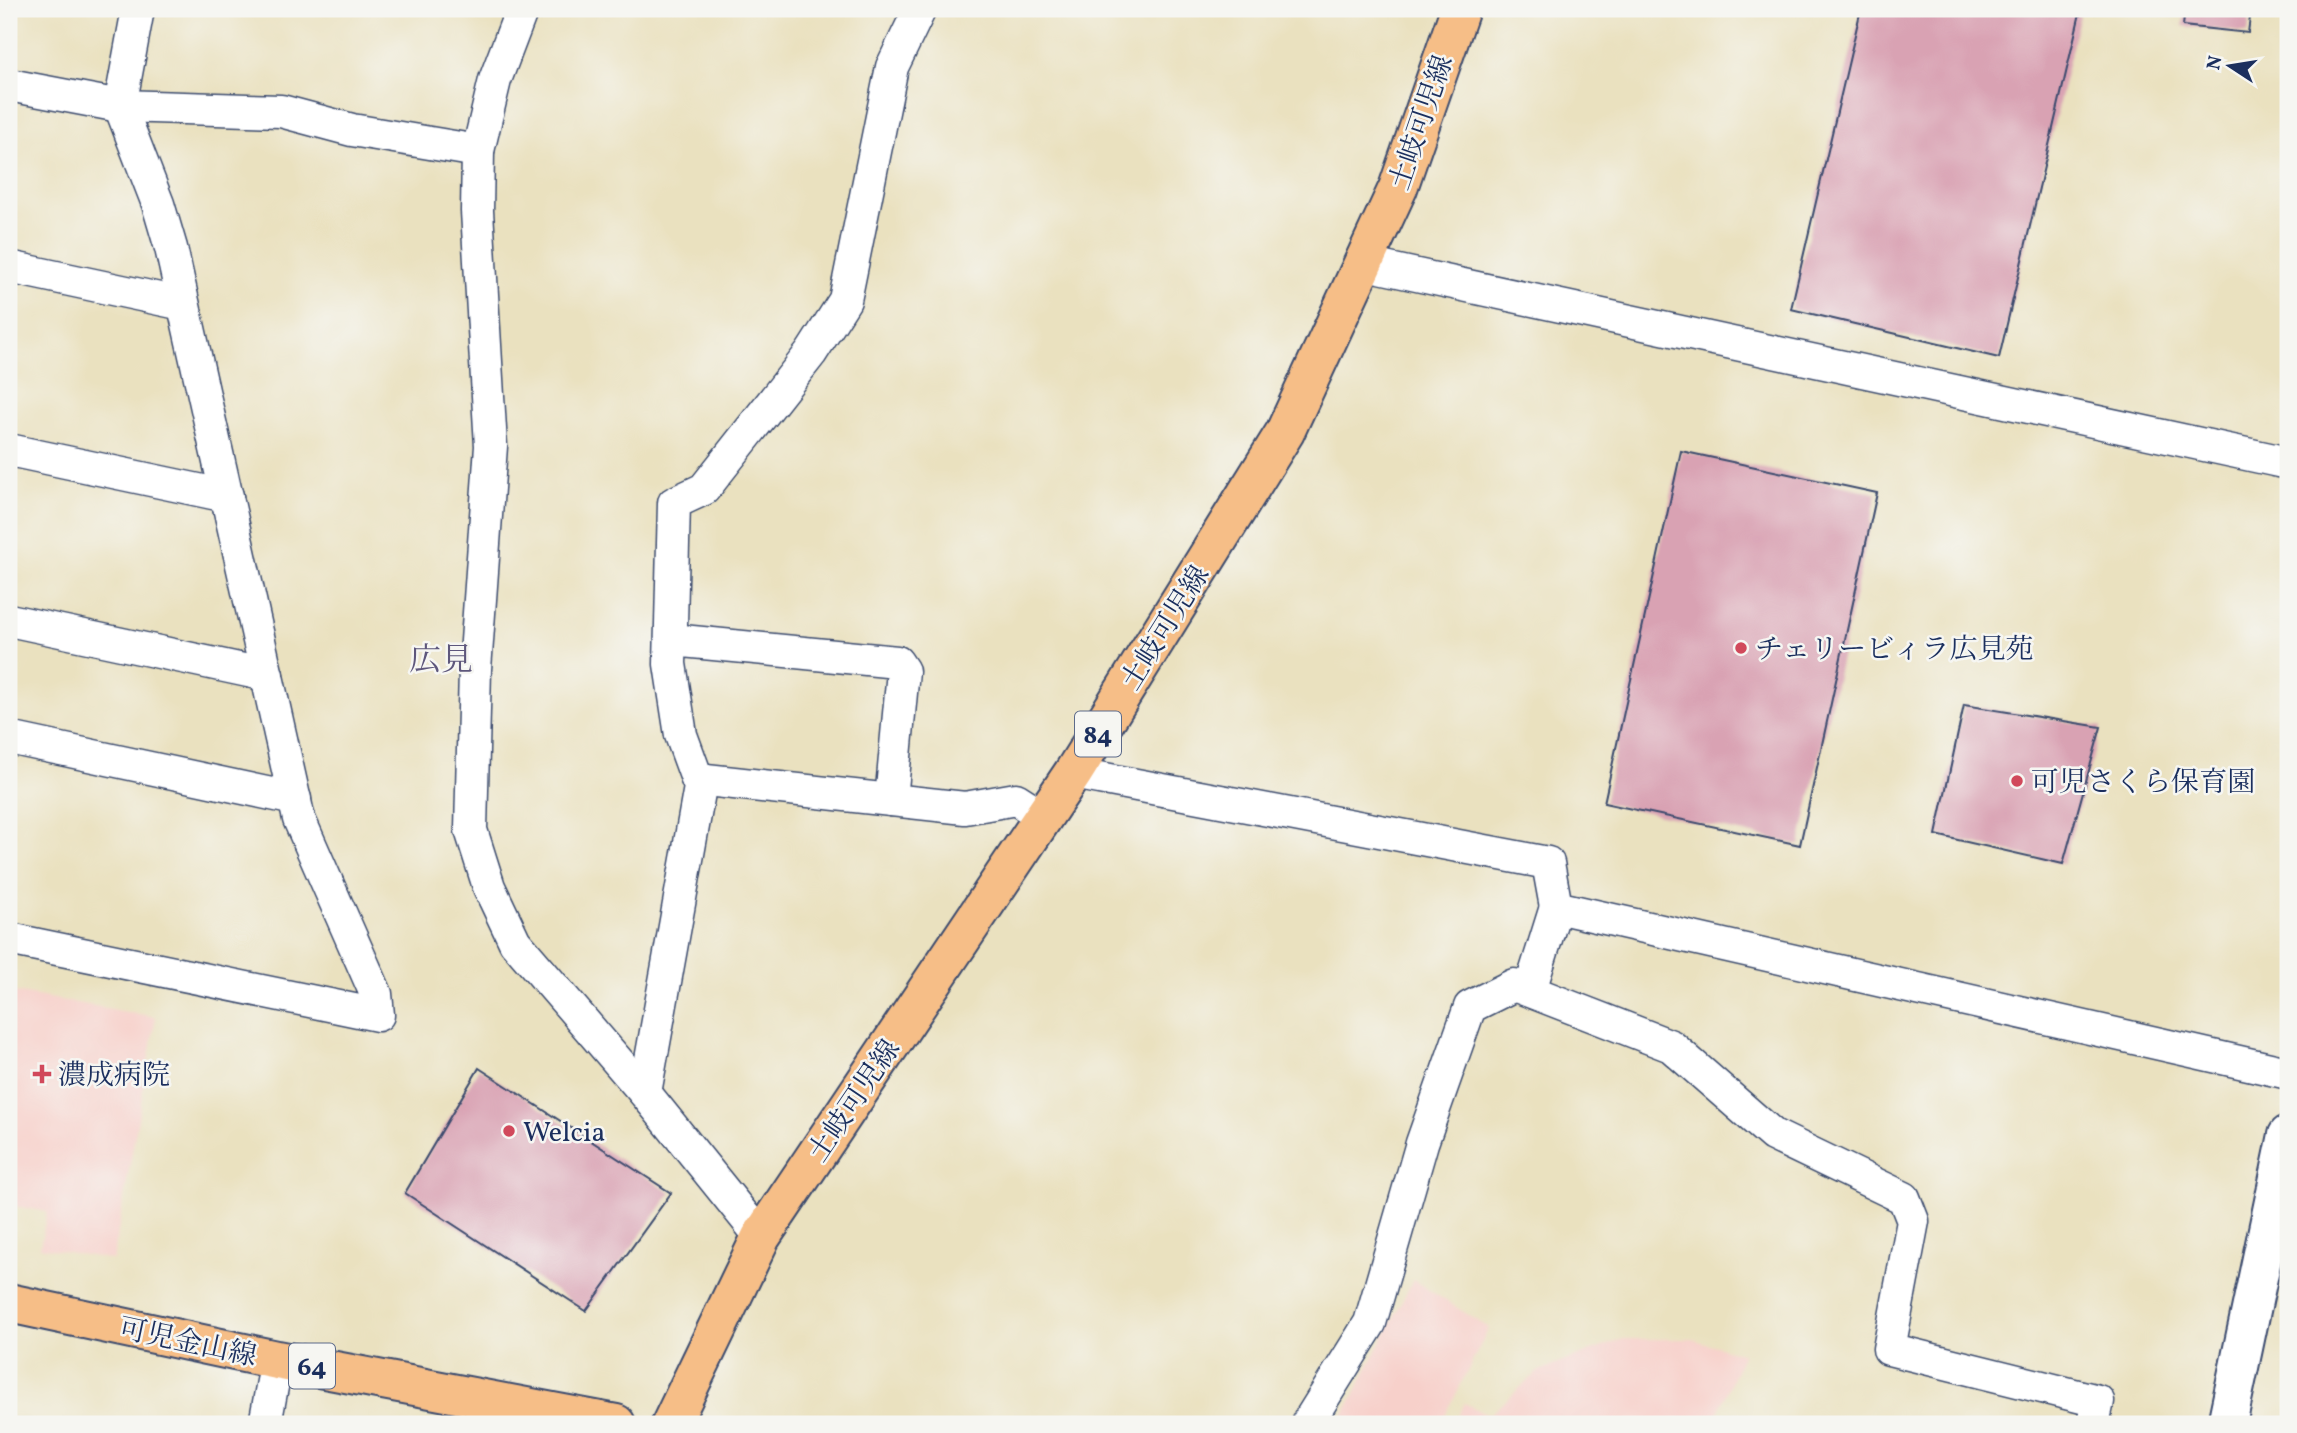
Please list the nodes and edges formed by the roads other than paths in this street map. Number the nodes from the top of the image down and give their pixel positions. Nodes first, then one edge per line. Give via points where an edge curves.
1 (138, 9) edge
2 (522, 9) edge
3 (920, 9) edge
4 (1460, 9) edge
5 (9, 85) edge
6 (120, 106) junction
7 (478, 151) junction
8 (1366, 264) junction
9 (9, 267) edge
10 (183, 304) junction
11 (9, 450) edge
12 (2288, 463) edge
13 (227, 496) junction
14 (9, 620) edge
15 (672, 640) junction
16 (267, 675) junction
17 (9, 738) edge
18 (1073, 773) junction
19 (696, 779) junction
20 (295, 799) junction
21 (891, 800) junction
22 (1044, 817) junction
23 (1556, 907) junction
24 (9, 939) edge
25 (1530, 990) junction
26 (2288, 1073) edge
27 (645, 1093) junction
28 (2288, 1136) edge
29 (761, 1237) junction
30 (9, 1303) edge
31 (277, 1360) junction
32 (265, 1424) edge
33 (616, 1424) edge
34 (671, 1424) edge
35 (1307, 1424) edge
36 (2093, 1424) edge
37 (2227, 1424) edge

1 - 6 street
2 - 7 street via 495,80
3 - 15 street via 892,66 845,300 811,353 704,489 674,503
4 - 8 main road, 土岐可児線 / 84 via 1398,188
5 - 6 street
6 - 7 street via 281,111 352,130
6 - 10 street via 158,204
7 - 27 street via 477,211 491,446 475,669 471,830 489,887 514,942
8 - 12 street
8 - 18 main road, 土岐可児線 / 84 via 1285,432
9 - 10 street
10 - 13 street
11 - 13 street
13 - 16 street
14 - 16 street
15 - 19 street via 670,664 681,735
15 - 21 street via 897,662 903,671
16 - 20 street
17 - 20 street
18 - 22 main road, 土岐可児線 / 84
18 - 23 street via 1548,863
19 - 21 street
19 - 27 street via 700,787
20 - 24 street via 299,819 376,995 378,1015
21 - 22 street via 965,808 1016,799
22 - 29 main road, 土岐可児線 / 84
23 - 25 street
23 - 26 street
25 - 35 street via 1514,985 1470,1007 1422,1143 1370,1323
25 - 36 street via 1671,1046 1773,1135 1904,1198 1913,1221 1889,1349 2098,1401
27 - 29 street
28 - 37 street
29 - 34 main road, 土岐可児線 / 84
30 - 31 main road, 可児金山線 / 64
31 - 32 street
31 - 33 main road, 可児金山線 / 64

